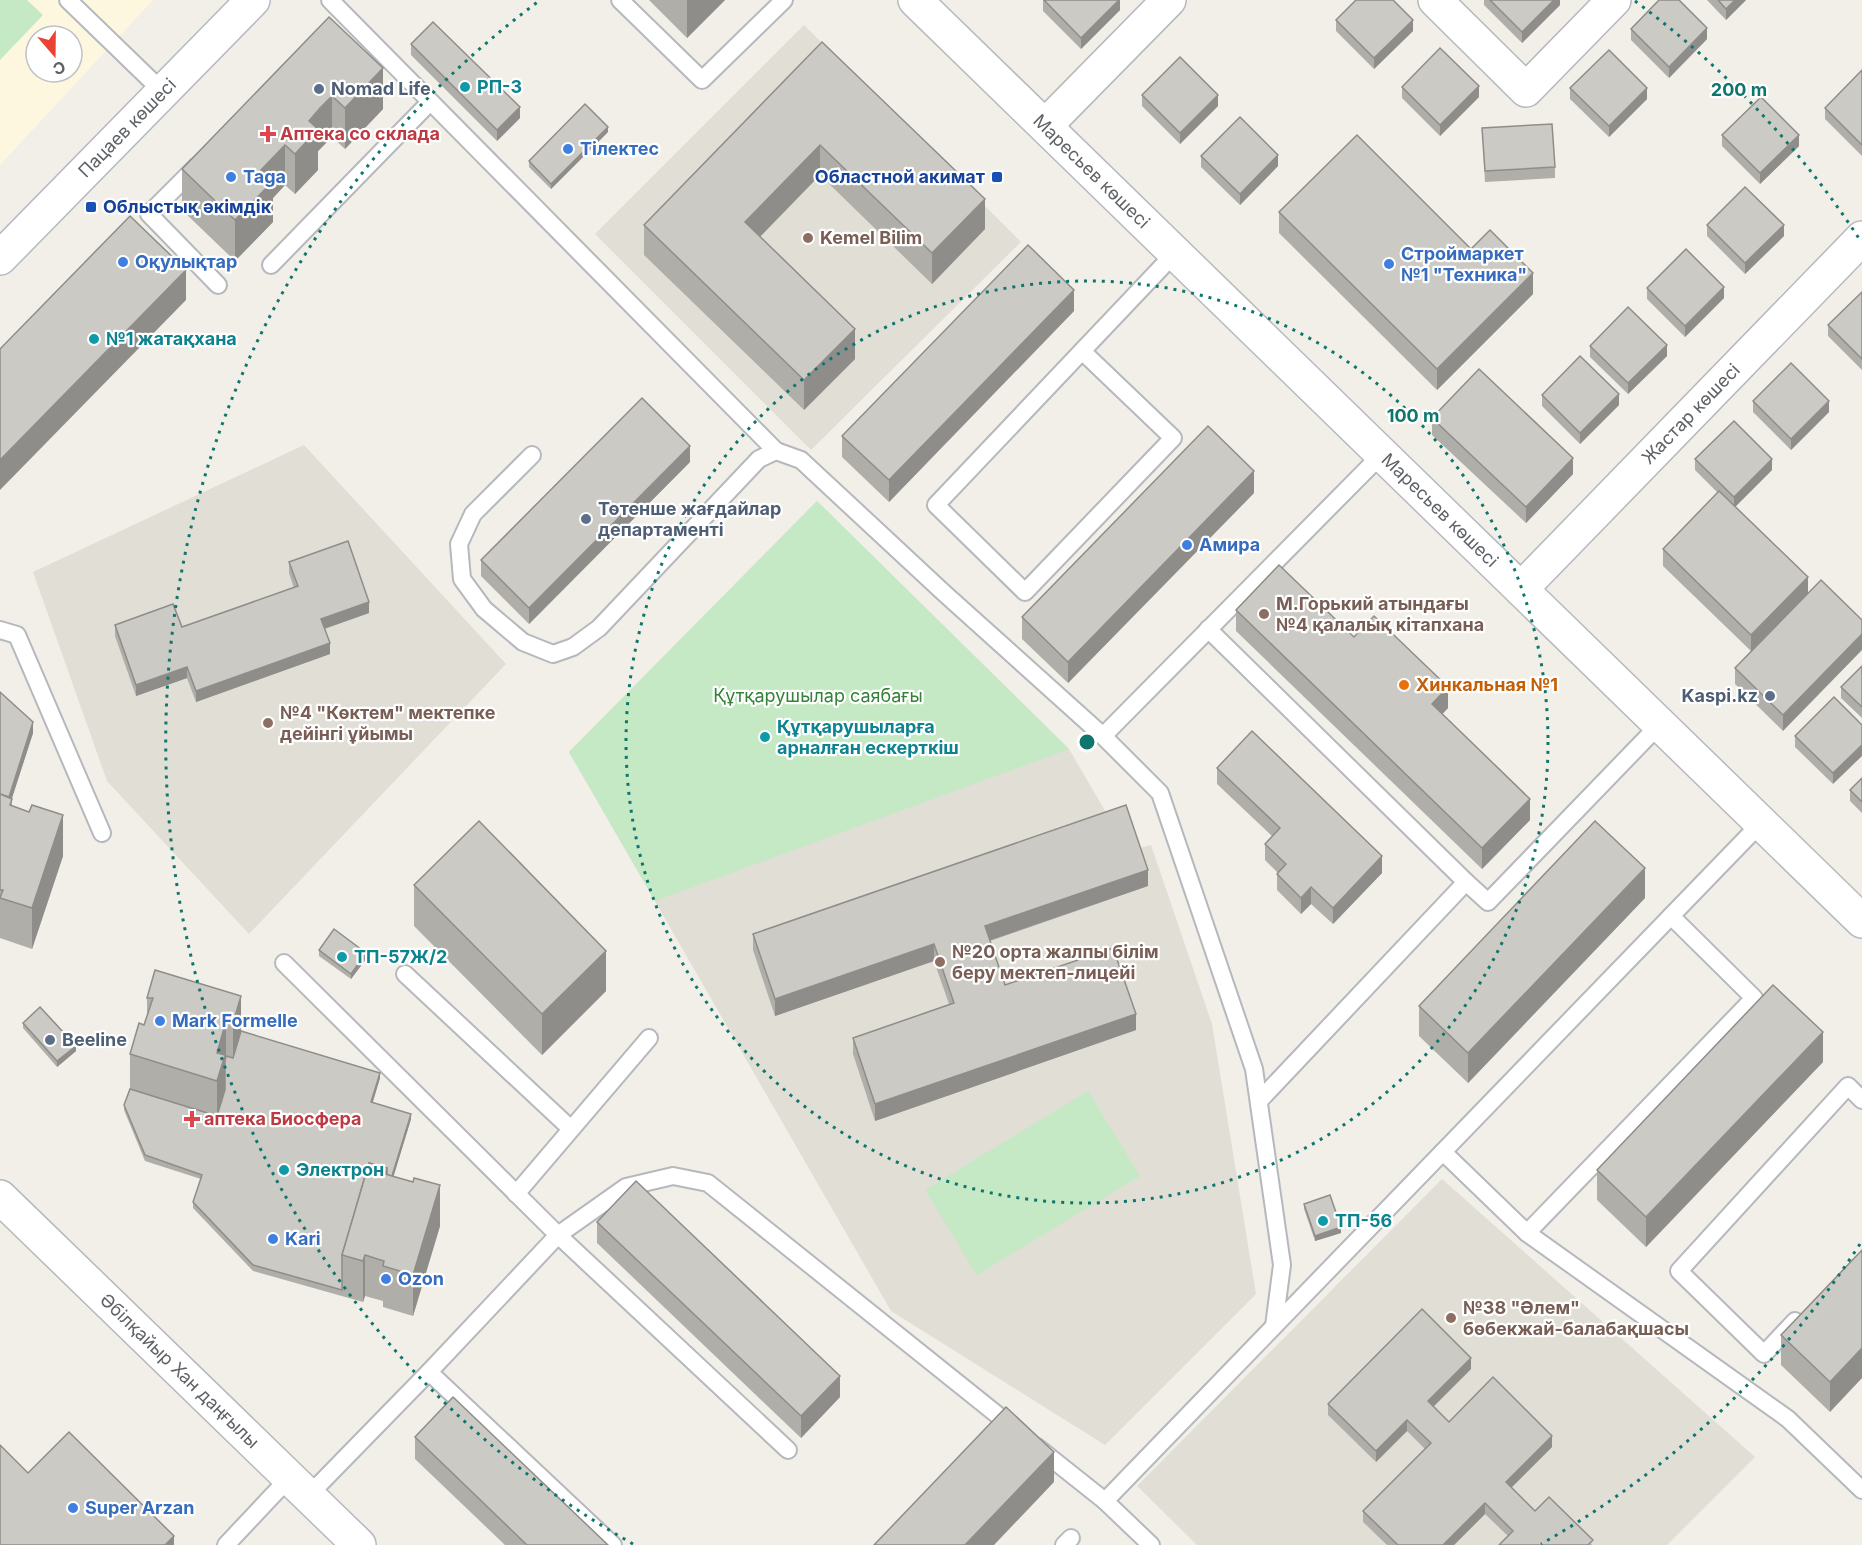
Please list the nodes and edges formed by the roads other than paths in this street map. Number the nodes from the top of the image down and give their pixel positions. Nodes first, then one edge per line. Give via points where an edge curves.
1 (68, 0) edge
2 (253, 0) edge
3 (330, 0) edge
4 (620, 0) edge
5 (784, 0) edge
6 (915, 0) edge
7 (1169, 0) edge
8 (1435, 0) edge
9 (1614, 0) edge
10 (163, 92) junction
11 (430, 102) junction
12 (1045, 126) junction
13 (207, 157) edge
14 (1862, 238) edge
15 (1175, 253) junction
16 (0, 258) edge
17 (270, 265) dead end
18 (218, 285) dead end
19 (1082, 351) junction
20 (776, 451) junction
21 (1382, 454) junction
22 (532, 455) dead end
23 (1521, 589) junction
24 (1208, 628) junction
25 (0, 630) edge
26 (1660, 724) junction
27 (1103, 736) junction
28 (1761, 823) junction
29 (102, 833) dead end
30 (1466, 882) junction
31 (1671, 916) junction
32 (1862, 921) edge
33 (284, 963) dead end
34 (405, 974) dead end
35 (649, 1038) dead end
36 (1862, 1100) edge
37 (1259, 1101) junction
38 (571, 1129) junction
39 (1443, 1152) junction
40 (516, 1194) junction
41 (0, 1197) edge
42 (1527, 1233) junction
43 (558, 1235) junction
44 (1805, 1311) edge
45 (1274, 1326) junction
46 (429, 1372) junction
47 (788, 1450) dead end
48 (299, 1487) junction
49 (1862, 1490) edge
50 (1105, 1501) junction
51 (226, 1545) edge
52 (359, 1545) edge
53 (613, 1545) edge
54 (1151, 1545) edge

1 - 10 lane
2 - 10 main road, Пацаев көшесі
3 - 11 lane via 343,21
4 - 5 lane via 702,80
6 - 12 main road, Маресьев көшесі
7 - 12 main road
8 - 9 main road via 1526,90
10 - 16 main road, Пацаев көшесі
11 - 17 lane
11 - 20 lane
12 - 15 main road, Маресьев көшесі
13 - 18 lane via 149,214
14 - 23 main road, Жастар көшесі
15 - 19 lane
15 - 21 main road, Маресьев көшесі
19 - 19 lane via 936,505 1024,592 1173,438
20 - 22 lane via 759,459 736,481 599,628 573,647 553,654 523,642 484,609 462,579 459,544 472,514
20 - 27 lane via 801,460
21 - 23 main road, Маресьев көшесі
21 - 24 lane
23 - 26 main road, Маресьев көшесі
24 - 27 lane
24 - 30 lane
25 - 29 lane via 17,635
26 - 28 main road, Маресьев көшесі
26 - 30 lane via 1488,902
27 - 37 lane via 1160,793 1254,1069
28 - 31 lane
28 - 32 main road, Маресьев көшесі
30 - 37 lane
31 - 39 lane
31 - 42 lane via 1754,998
33 - 40 lane
34 - 38 lane
35 - 38 lane
36 - 44 lane via 1848,1086 1679,1270 1764,1354
37 - 45 lane via 1282,1264
38 - 40 lane
39 - 42 lane
39 - 45 lane
40 - 43 lane
41 - 48 main road, Әбілқайыр Хан даңғылы
42 - 49 lane via 1788,1419
43 - 46 lane
43 - 47 lane
43 - 50 lane via 626,1187 673,1176 708,1183
45 - 50 lane
46 - 48 lane
46 - 53 lane
48 - 51 lane
48 - 52 main road, Әбілқайыр Хан даңғылы
50 - 54 lane

